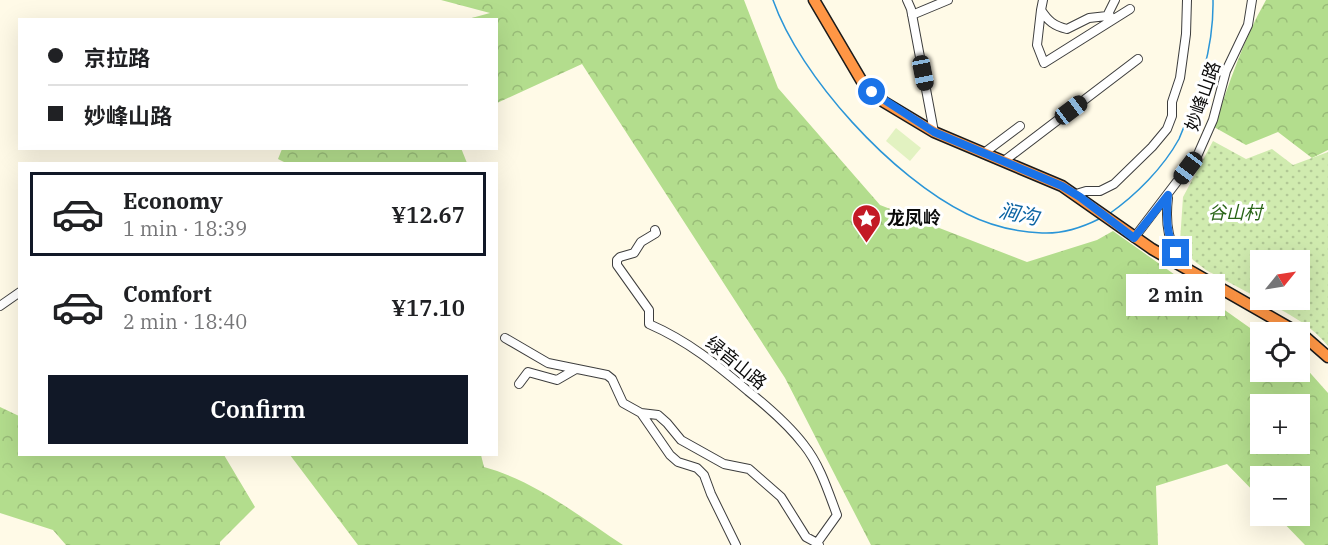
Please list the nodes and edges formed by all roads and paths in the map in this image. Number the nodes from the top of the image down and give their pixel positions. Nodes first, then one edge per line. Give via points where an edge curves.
1 (814, 0) edge
2 (907, 0) edge
3 (948, 0) edge
4 (1043, 0) edge
5 (1115, 0) edge
6 (1135, 0) edge
7 (1187, 0) edge
8 (1252, 0) edge
9 (1041, 9) junction
10 (1130, 9) junction
11 (912, 15) junction
12 (1107, 16) junction
13 (1138, 59) dead end
14 (1020, 126) dead end
15 (934, 132) junction
16 (984, 153) junction
17 (1004, 161) junction
18 (1076, 194) junction
19 (1168, 195) junction
20 (654, 230) dead end
21 (1132, 236) junction
22 (1187, 269) junction
23 (18, 293) edge
24 (0, 306) edge
25 (505, 338) dead end
26 (1328, 357) edge
27 (576, 369) junction
28 (519, 384) dead end
29 (641, 413) junction
30 (818, 544) edge
31 (736, 545) edge

1 - 15 highway via 864,85
2 - 11 street
3 - 11 street
4 - 9 street
5 - 12 street
6 - 10 street
7 - 18 street via 1180,78 1167,129 1114,184 1100,191
8 - 19 street, 妙峰山路 via 1248,25 1226,71 1205,139
9 - 10 street via 1037,45 1044,63
9 - 12 street via 1048,21 1067,30 1089,18
10 - 12 street
11 - 15 street
13 - 17 street
14 - 16 street
15 - 16 highway
16 - 17 highway
17 - 18 highway
18 - 21 highway
19 - 21 street, 妙峰山路
19 - 22 street via 1168,235
20 - 30 street, 绿音山路 via 656,233 641,242 634,253 620,257 617,265 649,310 649,324 706,356 779,417 805,446 837,515
21 - 22 highway
22 - 26 highway via 1304,336
23 - 24 street
25 - 27 street via 548,363
27 - 28 street via 557,380 528,372
27 - 29 street via 608,375 623,403
29 - 30 street via 658,415 681,440 724,464 749,469 781,497 806,537
29 - 31 street via 670,455 704,475

